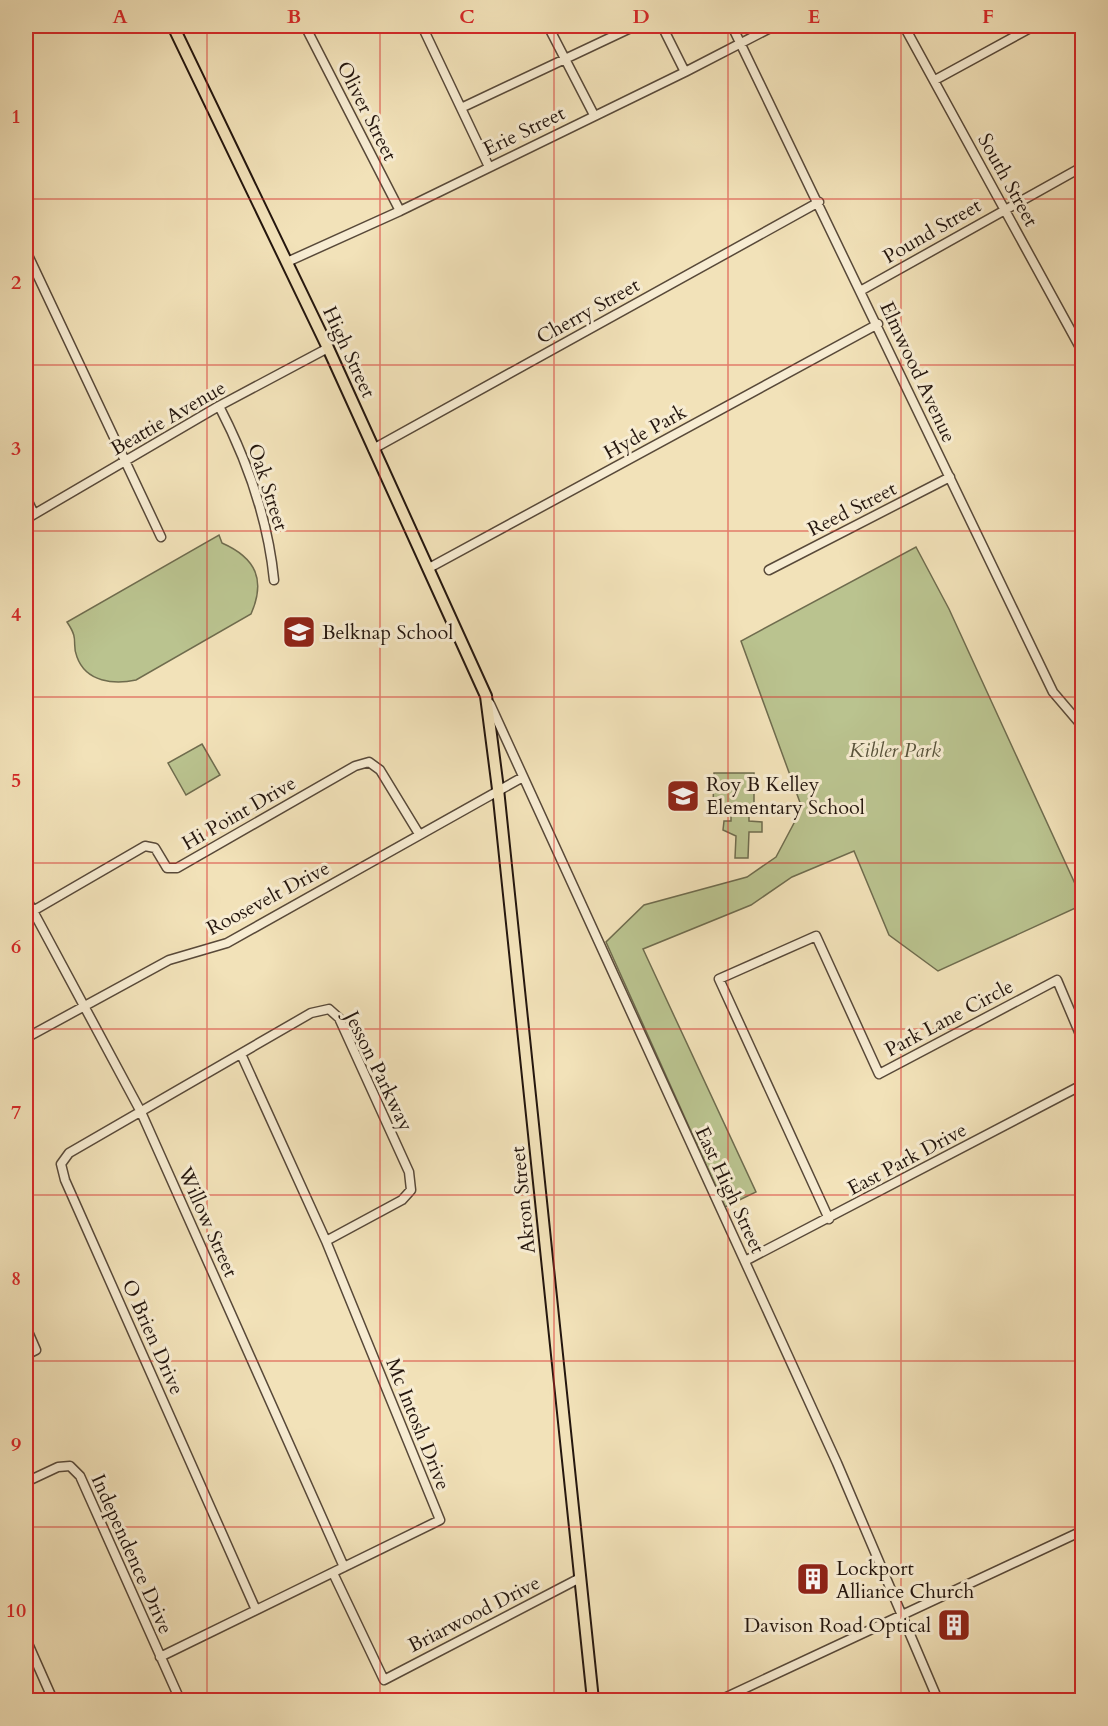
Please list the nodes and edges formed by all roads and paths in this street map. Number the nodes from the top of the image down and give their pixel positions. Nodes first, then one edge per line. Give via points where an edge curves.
1 (173, 26) edge
2 (305, 26) edge
3 (422, 26) edge
4 (548, 26) edge
5 (635, 26) edge
6 (662, 26) edge
7 (732, 26) edge
8 (774, 26) edge
9 (904, 26) edge
10 (1034, 26) edge
11 (741, 44) junction
12 (566, 59) junction
13 (685, 72) junction
14 (934, 80) junction
15 (461, 108) junction
16 (594, 115) junction
17 (489, 167) junction
18 (1083, 167) edge
19 (819, 202) junction
20 (1004, 208) junction
21 (400, 211) junction
22 (26, 251) edge
23 (287, 262) junction
24 (862, 290) junction
25 (878, 324) junction
26 (328, 348) junction
27 (1083, 351) edge
28 (219, 406) junction
29 (373, 449) junction
30 (126, 461) junction
31 (950, 477) junction
32 (26, 497) edge
33 (30, 516) edge
34 (161, 537) dead end
35 (429, 568) junction
36 (769, 570) dead end
37 (274, 580) dead end
38 (486, 696) junction
39 (1083, 726) edge
40 (523, 777) junction
41 (498, 789) junction
42 (419, 834) junction
43 (26, 898) edge
44 (29, 914) edge
45 (85, 1007) junction
46 (26, 1038) edge
47 (1083, 1039) edge
48 (241, 1054) junction
49 (1083, 1085) edge
50 (141, 1112) junction
51 (829, 1219) junction
52 (326, 1241) junction
53 (745, 1261) junction
54 (26, 1327) edge
55 (26, 1355) edge
56 (26, 1482) edge
57 (1083, 1531) edge
58 (344, 1567) junction
59 (333, 1573) junction
60 (580, 1578) junction
61 (256, 1610) junction
62 (901, 1615) junction
63 (26, 1639) edge
64 (160, 1657) junction
65 (53, 1701) edge
66 (180, 1701) edge
67 (593, 1701) edge
68 (720, 1701) edge
69 (938, 1701) edge

1 - 23 main road, High Street
2 - 21 street, Oliver Street
3 - 15 street
4 - 12 street
5 - 12 street
6 - 13 street
7 - 11 street, Elmwood Avenue
8 - 11 street, Erie Street
9 - 14 street, South Street
10 - 14 street
11 - 13 street, Erie Street
11 - 19 street, Elmwood Avenue
12 - 15 street
12 - 16 street
13 - 16 street, Erie Street
14 - 20 street, South Street
15 - 17 street
16 - 17 street, Erie Street
17 - 21 street, Erie Street
18 - 20 street, Pound Street
19 - 24 street, Elmwood Avenue
19 - 29 street, Cherry Street
20 - 24 street, Pound Street
20 - 27 street, South Street
21 - 23 street, Erie Street
22 - 30 street
23 - 26 main road, High Street
24 - 25 street, Elmwood Avenue
25 - 31 street, Elmwood Avenue
25 - 35 street, Hyde Park
26 - 28 street, Beattie Avenue
26 - 29 main road, High Street
28 - 30 street, Beattie Avenue
28 - 37 street, Oak Street via 254,490
29 - 35 main road, High Street
30 - 33 street, Beattie Avenue
30 - 34 street
31 - 36 street, Reed Street
31 - 39 street, Elmwood Avenue via 1053,692
32 - 33 street
35 - 38 main road, High Street
38 - 40 street, East High Street
38 - 41 main road, Akron Street
40 - 41 street, Roosevelt Drive
40 - 53 street, East High Street
41 - 42 street, Roosevelt Drive
41 - 60 main road, Akron Street
42 - 44 street, Hi Point Drive via 380,770 369,762 355,766 177,868 167,868 155,848 145,846
42 - 45 street, Roosevelt Drive via 227,943 169,960
43 - 44 street, Willow Street
44 - 45 street, Willow Street
45 - 46 street, Roosevelt Drive
45 - 50 street, Willow Street
47 - 51 street, Park Lane Circle via 1057,980 879,1074 816,936 719,979
48 - 50 street, Jesson Parkway
48 - 52 street, Mc Intosh Drive
48 - 52 street, Jesson Parkway via 311,1013 329,1009 339,1018 405,1161 411,1190 402,1200
49 - 51 street, East Park Drive
50 - 58 street, Willow Street
50 - 61 street, O Brien Drive via 69,1153 61,1164
51 - 53 street, East Park Drive
52 - 58 street, Mc Intosh Drive via 440,1520
53 - 62 street, East High Street
54 - 55 street via 36,1350
56 - 64 street, Independence Drive via 58,1467 70,1466 80,1476
57 - 62 street
58 - 59 street, Mc Intosh Drive
59 - 60 street, Briarwood Drive via 384,1680
59 - 61 street, Mc Intosh Drive
60 - 67 main road, Akron Street
61 - 64 street, Mc Intosh Drive
62 - 68 street
62 - 69 street, East High Street
63 - 65 street
64 - 66 street, Independence Drive

